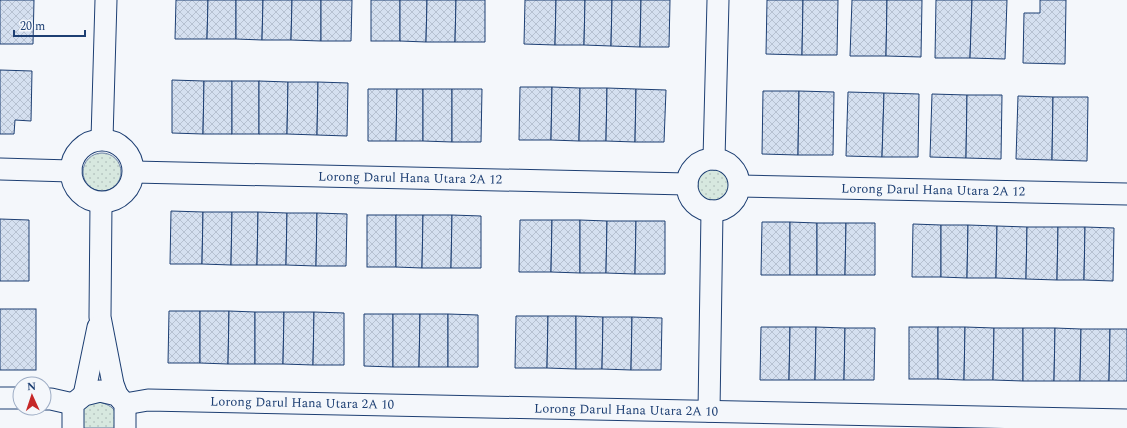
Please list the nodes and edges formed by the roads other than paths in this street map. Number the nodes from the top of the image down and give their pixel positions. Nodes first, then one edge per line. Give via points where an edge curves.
1 (106, 0) edge
2 (718, 0) edge
3 (102, 139) junction
4 (714, 159) junction
5 (0, 169) edge
6 (71, 171) junction
7 (134, 172) junction
8 (687, 184) junction
9 (740, 186) junction
10 (1127, 194) edge
11 (101, 203) junction
12 (712, 211) junction
13 (100, 317) junction
14 (0, 398) edge
15 (12, 398) edge
16 (52, 399) edge
17 (79, 399) junction
18 (121, 400) junction
19 (710, 412) junction
20 (1127, 420) edge
21 (73, 428) edge
22 (125, 428) edge

1 - 3 street
2 - 4 street
3 - 6 street via 81,147 75,155
3 - 7 street via 111,141 128,153
4 - 8 street via 697,164 691,171
4 - 9 street via 730,164 736,171
5 - 6 street
6 - 11 street via 74,186 80,194
7 - 8 street, Lorong Darul Hana Utara 2A 12
7 - 11 street via 132,182 119,198
8 - 12 street via 690,197 695,203
9 - 10 street, Lorong Darul Hana Utara 2A 12
9 - 12 street via 733,202
11 - 13 street
12 - 19 street
13 - 17 street
13 - 18 street via 112,384
14 - 15 street
16 - 17 street
17 - 18 street via 100,391
17 - 21 street
18 - 19 street, Lorong Darul Hana Utara 2A 10
18 - 22 street
19 - 20 street, Lorong Darul Hana Utara 2A 10

